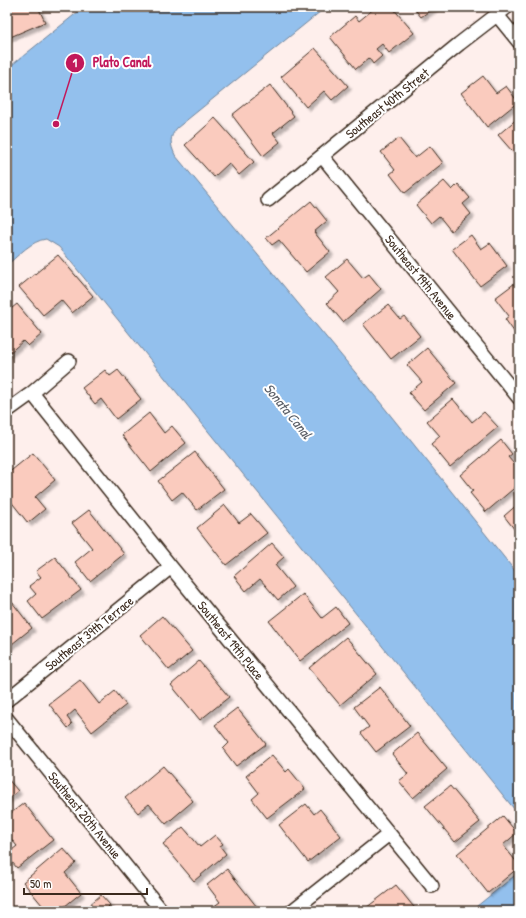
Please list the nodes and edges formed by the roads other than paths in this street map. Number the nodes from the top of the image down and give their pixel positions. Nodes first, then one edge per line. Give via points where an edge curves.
1 (507, 7) edge
2 (497, 16) junction
3 (519, 42) edge
4 (322, 156) junction
5 (268, 200) dead end
6 (69, 361) dead end
7 (32, 393) junction
8 (519, 398) edge
9 (7, 411) edge
10 (171, 567) junction
11 (7, 700) edge
12 (7, 719) edge
13 (388, 834) junction
14 (432, 886) dead end
15 (162, 911) edge
16 (292, 911) edge

1 - 2 street, Southeast 40th Street
2 - 3 street
2 - 4 street, Southeast 40th Street
4 - 5 street, Southeast 40th Street
4 - 8 street, Southeast 19th Avenue
6 - 7 street
7 - 9 street
7 - 10 street, Southeast 19th Place
10 - 11 street, Southeast 39th Terrace
10 - 13 street, Southeast 19th Place
12 - 15 street, Southeast 20th Avenue
13 - 14 street, Southeast 19th Place
13 - 16 street

